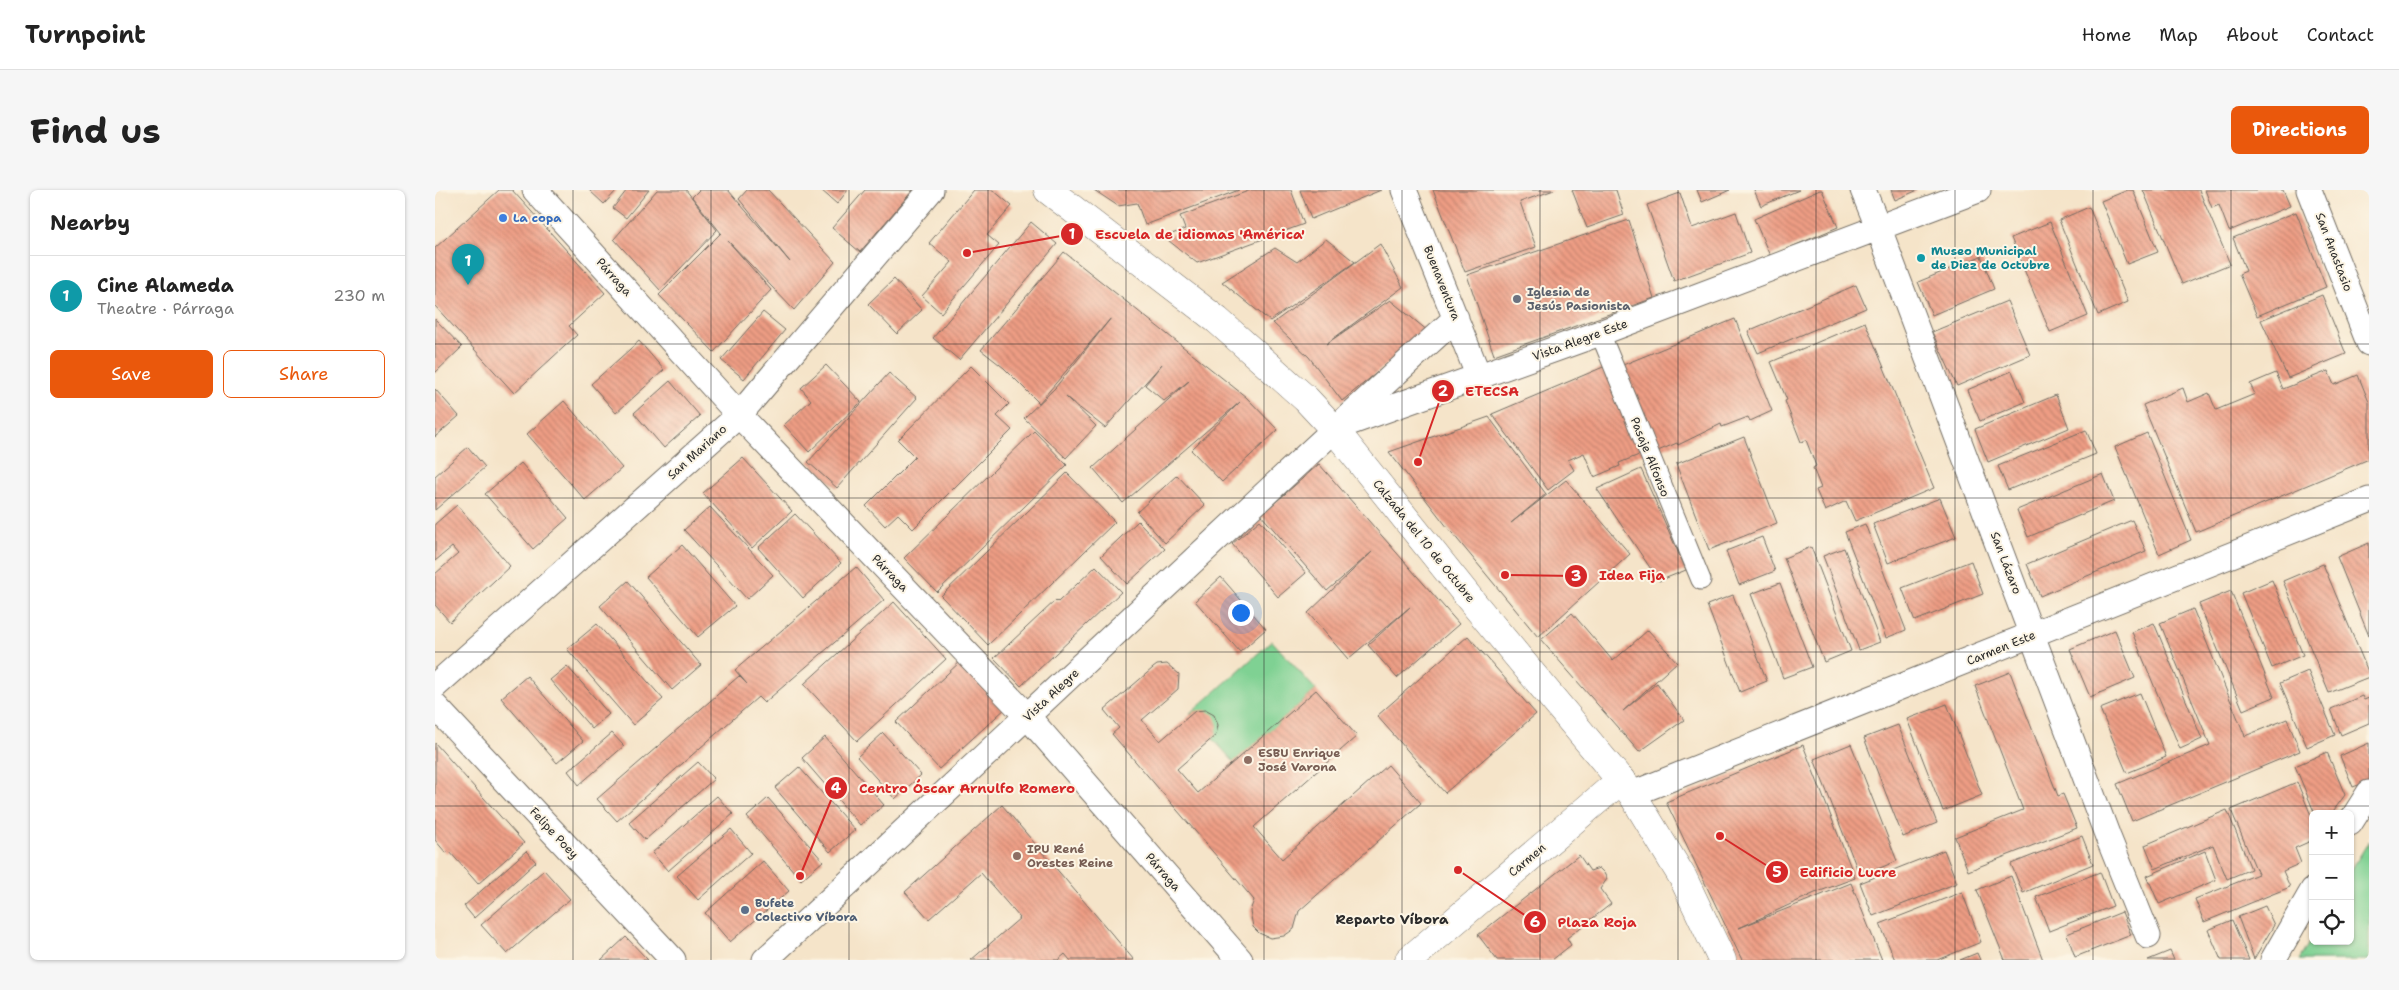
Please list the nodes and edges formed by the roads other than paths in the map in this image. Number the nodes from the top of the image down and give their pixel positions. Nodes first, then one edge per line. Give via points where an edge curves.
1 (535, 190) edge
2 (931, 190) edge
3 (1047, 190) edge
4 (1403, 190) edge
5 (1863, 190) edge
6 (1978, 190) edge
7 (2309, 190) edge
8 (1879, 229) junction
9 (1457, 318) junction
10 (1600, 333) junction
11 (2369, 343) edge
12 (1479, 377) junction
13 (739, 415) junction
14 (1334, 429) junction
15 (2369, 500) edge
16 (1701, 580) dead end
17 (2033, 635) junction
18 (435, 686) edge
19 (435, 706) edge
20 (1028, 717) junction
21 (1627, 787) junction
22 (2369, 794) edge
23 (2354, 817) edge
24 (2309, 897) edge
25 (2148, 936) dead end
26 (673, 960) edge
27 (765, 960) edge
28 (1240, 960) edge
29 (1409, 960) edge
30 (1722, 960) edge
31 (2273, 960) edge

1 - 13 street, Párraga
2 - 13 street, San Mariano
3 - 14 main road, Calzada del 10 de Octubre via 1217,320 1307,399
4 - 9 street, Buenaventura
5 - 8 street, San Lázaro
6 - 8 street, Vista Alegre Este
7 - 11 street, San Anastasio
8 - 10 street, Vista Alegre Este
8 - 17 street, San Lázaro
9 - 12 street, Buenaventura
9 - 14 street
10 - 12 street, Vista Alegre Este
10 - 16 street, Pasaje Alfonso
12 - 14 street, Vista Alegre Este
13 - 18 street, San Mariano
13 - 20 street, Párraga
14 - 20 street, Vista Alegre
14 - 21 main road, Calzada del 10 de Octubre
15 - 17 street, Carmen Este
17 - 21 street, Carmen Este
17 - 25 street, San Lázaro
19 - 26 street, Felipe Poey
20 - 27 street, Vista Alegre
20 - 28 street, Párraga
21 - 29 main road, Carmen
21 - 30 main road, Calzada del 10 de Octubre via 1683,878
22 - 23 street
24 - 31 street

